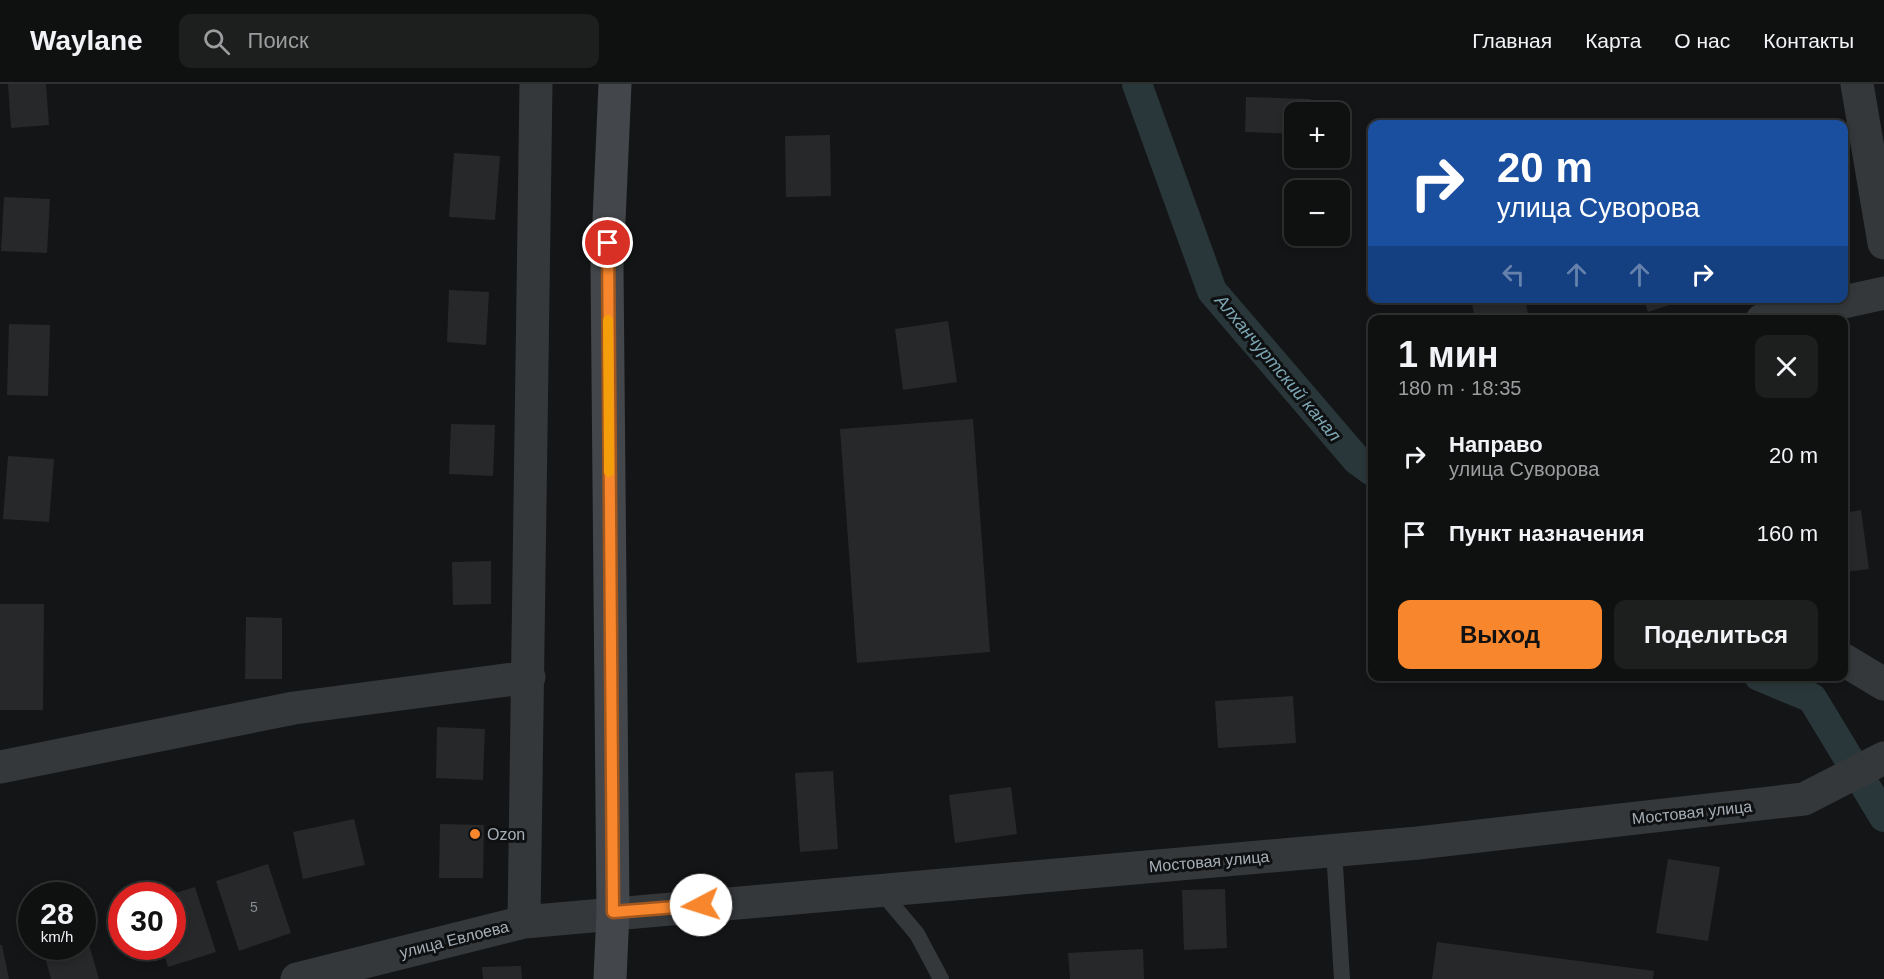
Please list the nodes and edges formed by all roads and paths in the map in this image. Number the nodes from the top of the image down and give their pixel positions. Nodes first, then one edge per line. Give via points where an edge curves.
1 (536, 84) edge
2 (615, 84) edge
3 (1857, 84) edge
4 (1884, 243) edge
5 (1884, 293) edge
6 (1848, 301) edge
7 (1839, 303) edge
8 (1785, 315) edge
9 (1848, 662) edge
10 (529, 677) junction
11 (1884, 684) edge
12 (1884, 758) edge
13 (0, 767) edge
14 (1334, 850) junction
15 (879, 889) junction
16 (613, 912) junction
17 (524, 922) junction
18 (297, 979) edge
19 (610, 979) edge
20 (940, 979) edge
21 (1342, 979) edge

1 - 10 street
2 - 16 main road via 607,266
3 - 4 street
5 - 6 street
7 - 8 street
9 - 11 street
10 - 13 street via 294,708
10 - 17 street
12 - 14 street, Мостовая улица via 1804,799
14 - 15 street, Мостовая улица
14 - 21 lane
15 - 16 street, Мостовая улица
15 - 20 lane via 917,934
16 - 17 street, улица Евлоева
16 - 19 main road
17 - 18 street, улица Евлоева

